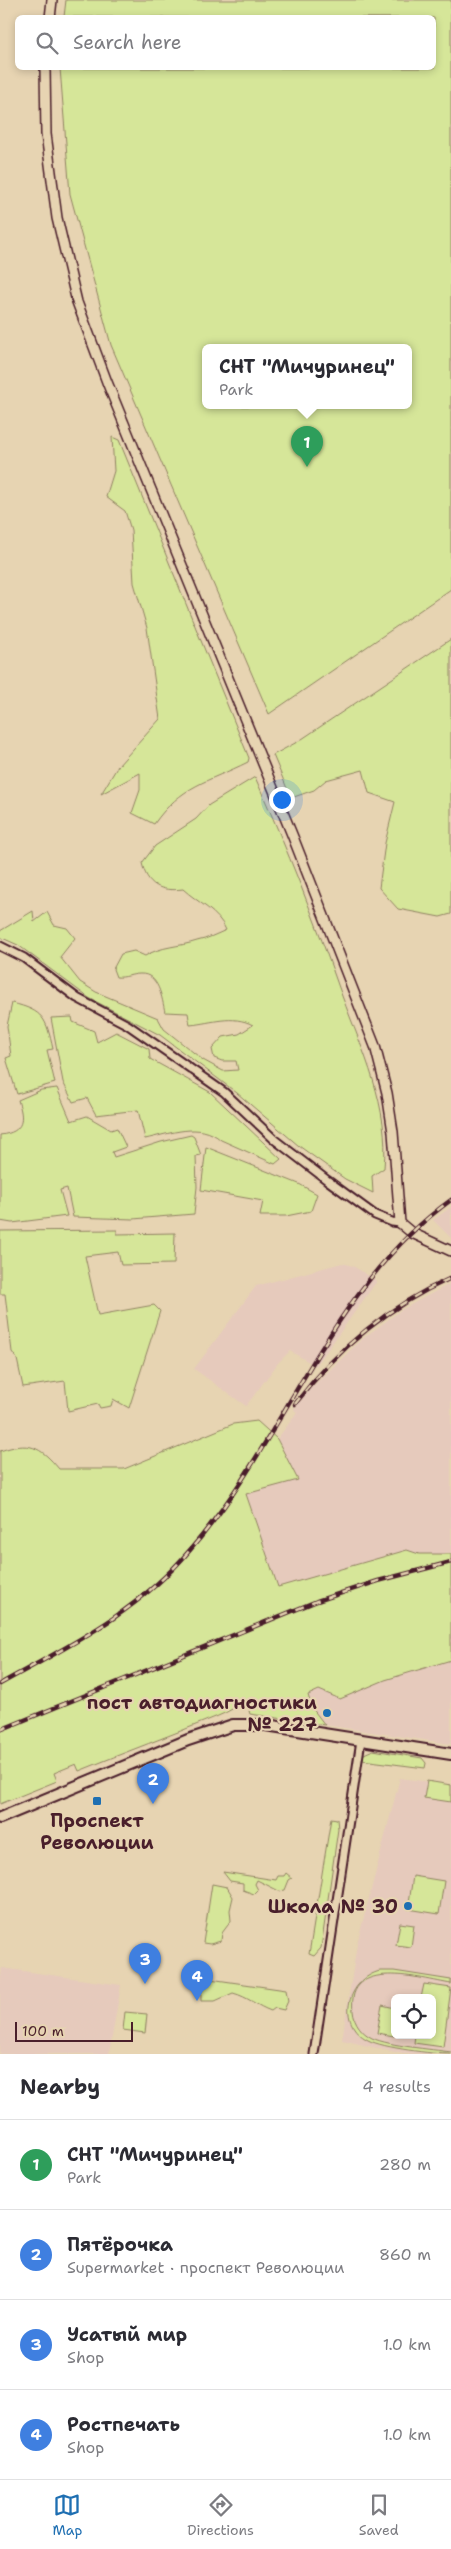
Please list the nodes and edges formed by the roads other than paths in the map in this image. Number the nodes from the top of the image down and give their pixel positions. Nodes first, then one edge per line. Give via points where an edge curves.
1 (52, 0) edge
2 (50, 15) edge
3 (45, 70) edge
4 (0, 946) edge
5 (400, 1223) junction
6 (451, 1251) edge
7 (361, 1740) junction
8 (451, 1754) edge
9 (0, 1818) edge
10 (314, 2054) edge

1 - 2 street
3 - 5 street via 46,134 57,218 77,302 294,837 375,1046 393,1132
4 - 5 street via 24,958 77,998 135,1030 224,1092 275,1140 375,1215
5 - 6 street via 412,1233
7 - 8 main road
7 - 9 main road via 266,1725 233,1725 188,1740
7 - 10 street

